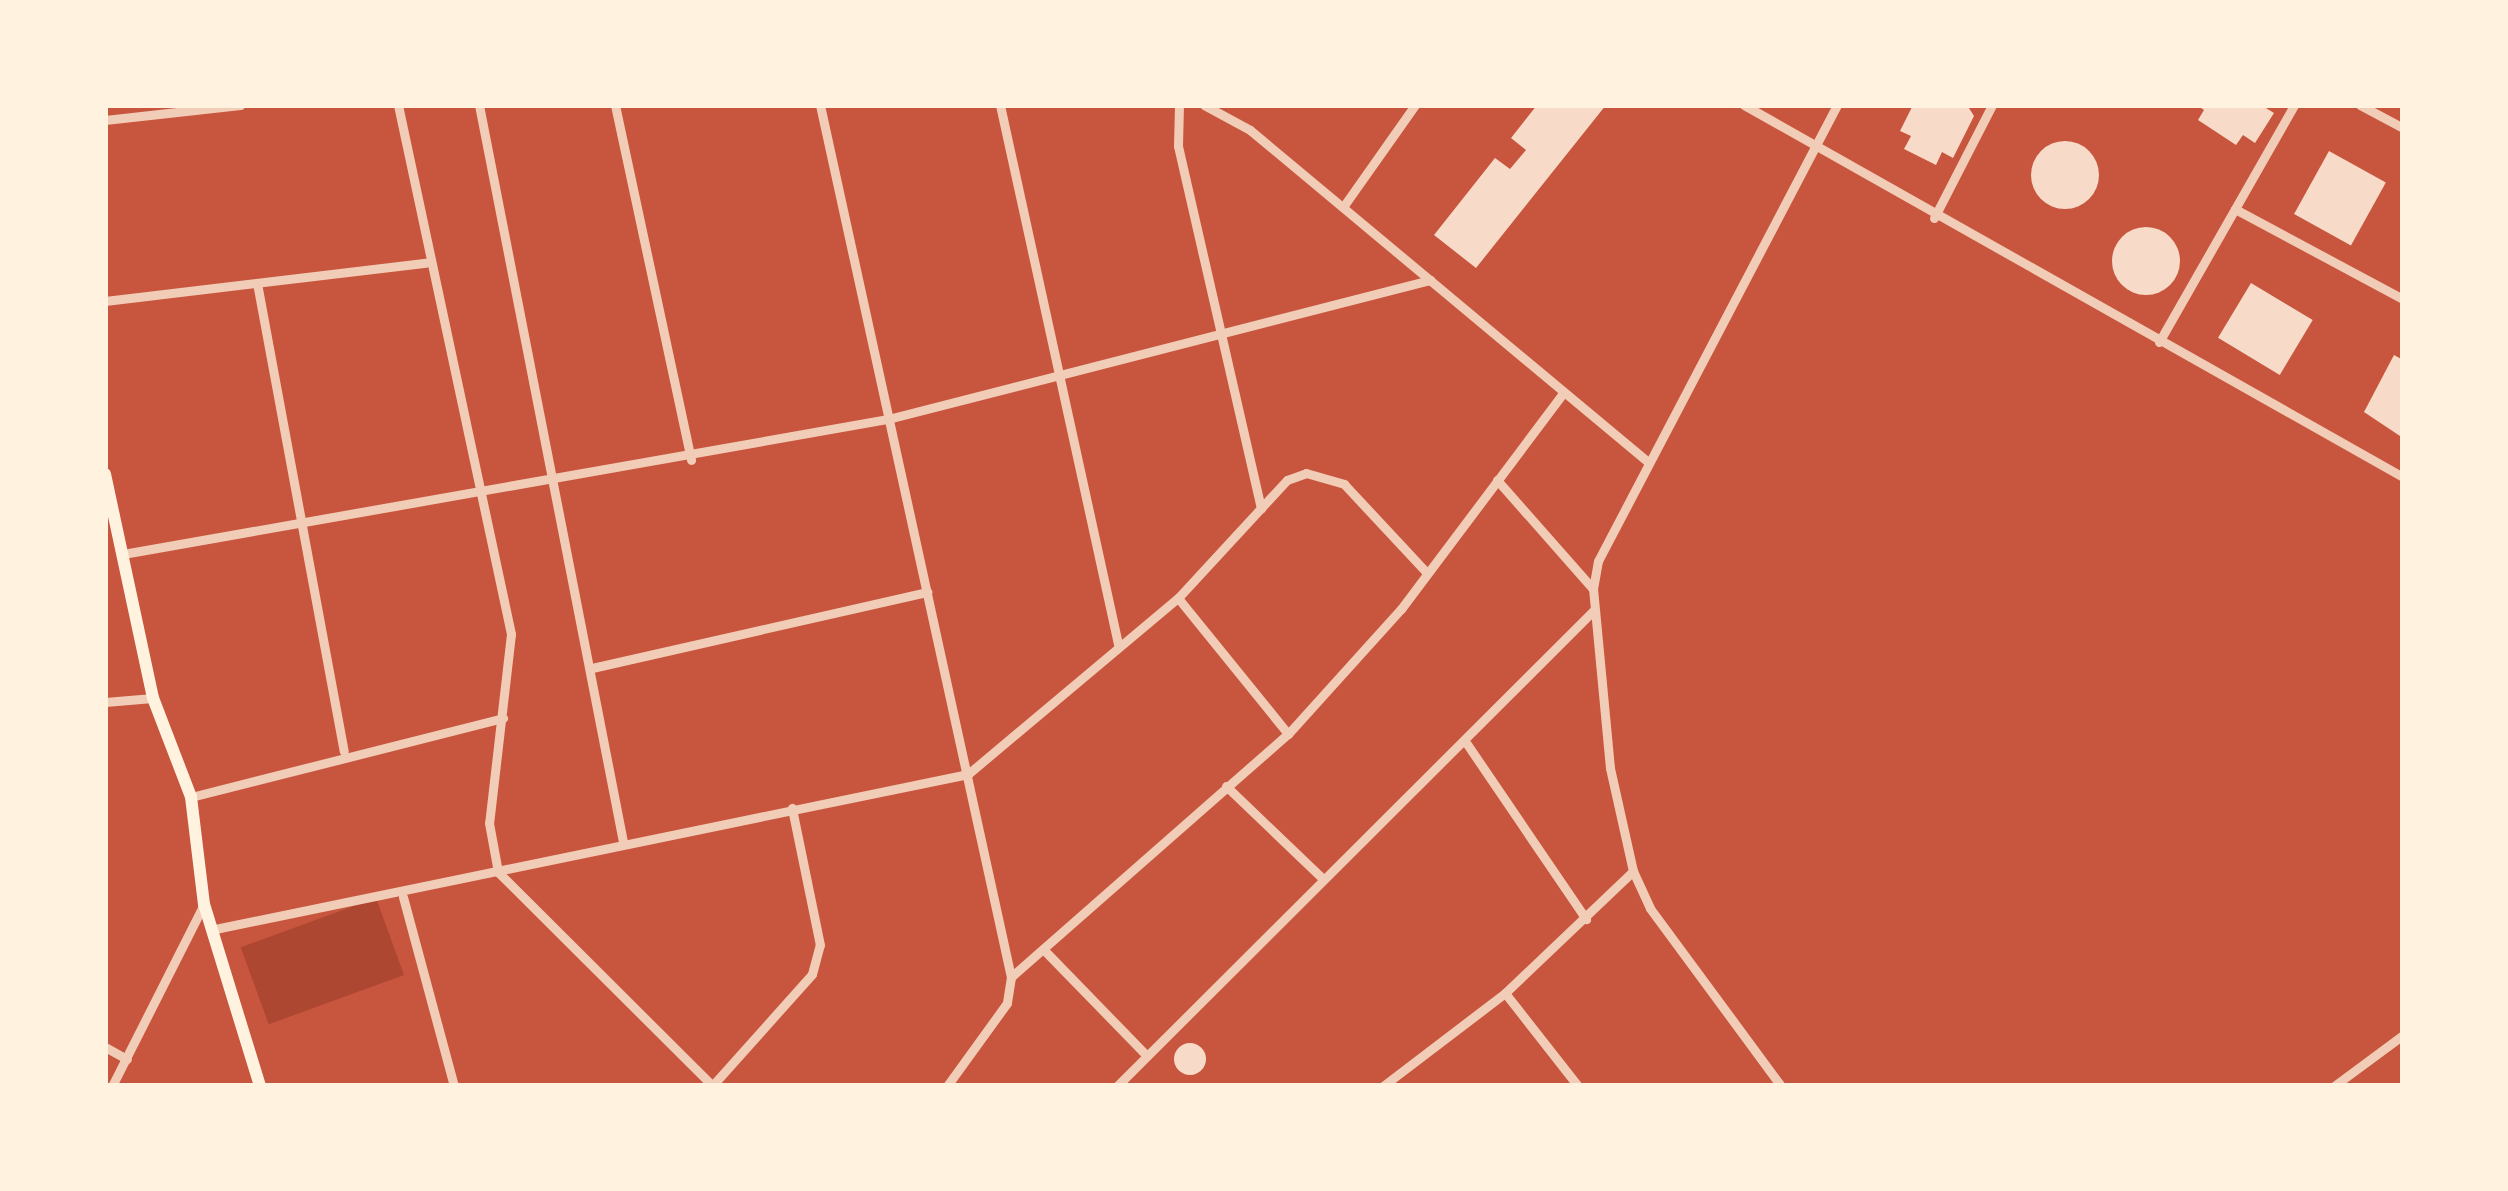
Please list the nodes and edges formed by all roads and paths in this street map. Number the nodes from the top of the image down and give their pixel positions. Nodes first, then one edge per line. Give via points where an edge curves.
1 (240, 105) edge
2 (398, 105) edge
3 (480, 105) edge
4 (615, 105) edge
5 (820, 105) edge
6 (1000, 105) edge
7 (1179, 105) edge
8 (1204, 105) edge
9 (1415, 105) edge
10 (1744, 105) edge
11 (1836, 105) edge
12 (1992, 105) edge
13 (2294, 105) edge
14 (2360, 105) edge
15 (105, 120) edge
16 (2403, 128) edge
17 (1811, 150) junction
18 (1343, 207) junction
19 (2235, 209) junction
20 (1934, 218) junction
21 (426, 263) junction
22 (1430, 280) junction
23 (257, 284) junction
24 (2403, 299) edge
25 (105, 301) edge
26 (1218, 336) junction
27 (2159, 342) junction
28 (1057, 379) junction
29 (1564, 392) junction
30 (888, 419) junction
31 (691, 460) junction
32 (1648, 462) junction
33 (105, 474) edge
34 (2403, 477) edge
35 (545, 479) junction
36 (1497, 480) junction
37 (488, 496) junction
38 (1261, 510) junction
39 (301, 527) junction
40 (123, 554) junction
41 (1426, 572) junction
42 (1593, 589) junction
43 (927, 592) junction
44 (1178, 598) junction
45 (1594, 610) junction
46 (1118, 644) junction
47 (592, 668) junction
48 (153, 698) junction
49 (105, 702) edge
50 (503, 718) junction
51 (1288, 734) junction
52 (1467, 744) junction
53 (344, 752) junction
54 (968, 774) junction
55 (1226, 786) junction
56 (191, 797) junction
57 (792, 808) junction
58 (623, 842) junction
59 (1633, 871) junction
60 (498, 872) junction
61 (1321, 876) junction
62 (403, 897) junction
63 (204, 904) junction
64 (1586, 920) junction
65 (215, 929) junction
66 (1043, 949) junction
67 (1011, 978) junction
68 (1505, 993) junction
69 (2403, 1035) edge
70 (105, 1047) edge
71 (1145, 1054) junction
72 (127, 1059) junction
73 (112, 1086) edge
74 (260, 1086) edge
75 (454, 1086) edge
76 (712, 1086) edge
77 (946, 1086) edge
78 (1117, 1086) edge
79 (1383, 1086) edge
80 (1578, 1086) edge
81 (1780, 1086) edge
82 (2334, 1086) edge

1 - 15 street
2 - 21 street
3 - 35 street
4 - 31 street
5 - 30 street
6 - 28 street
7 - 26 street via 1178,146
8 - 18 street via 1250,130
9 - 18 street
10 - 17 street
11 - 17 street
12 - 20 street
13 - 19 street
14 - 16 street
17 - 20 street
17 - 32 street
18 - 22 street
19 - 24 street
19 - 27 street
20 - 27 street
21 - 23 street
21 - 37 street
22 - 26 street via 1263,316
22 - 29 street
23 - 25 street
23 - 39 street
26 - 28 street
26 - 38 street
27 - 34 street
28 - 30 street
28 - 46 street
29 - 32 street
29 - 36 street
30 - 31 street
30 - 43 street
31 - 35 street
32 - 42 street
33 - 40 main road
35 - 37 street
35 - 47 street
36 - 41 street
36 - 42 street
37 - 39 street
37 - 50 street via 510,634
38 - 41 street via 1287,480 1326,473
38 - 44 street
39 - 40 street
39 - 53 street
40 - 48 main road
41 - 51 street
42 - 45 street
43 - 47 street
43 - 54 street
44 - 46 street
44 - 51 street
45 - 52 street
45 - 59 street via 1610,768
46 - 54 street
47 - 58 street
48 - 49 street
48 - 56 main road
50 - 53 street
50 - 60 street via 488,823
51 - 55 street
52 - 61 street
52 - 64 street
53 - 56 street
54 - 57 street
54 - 67 street
55 - 61 street
55 - 66 street
56 - 63 main road
57 - 58 street
57 - 76 street via 820,945 812,974
58 - 60 street
59 - 64 street
59 - 81 street via 1650,908
60 - 62 street
60 - 76 street
61 - 71 street
62 - 65 street
62 - 75 street
63 - 65 main road
63 - 72 street
64 - 68 street
65 - 74 main road
66 - 67 street
66 - 71 street
67 - 77 street via 1006,1003
68 - 79 street
68 - 80 street
69 - 82 street
70 - 72 street
71 - 78 street
72 - 73 street

